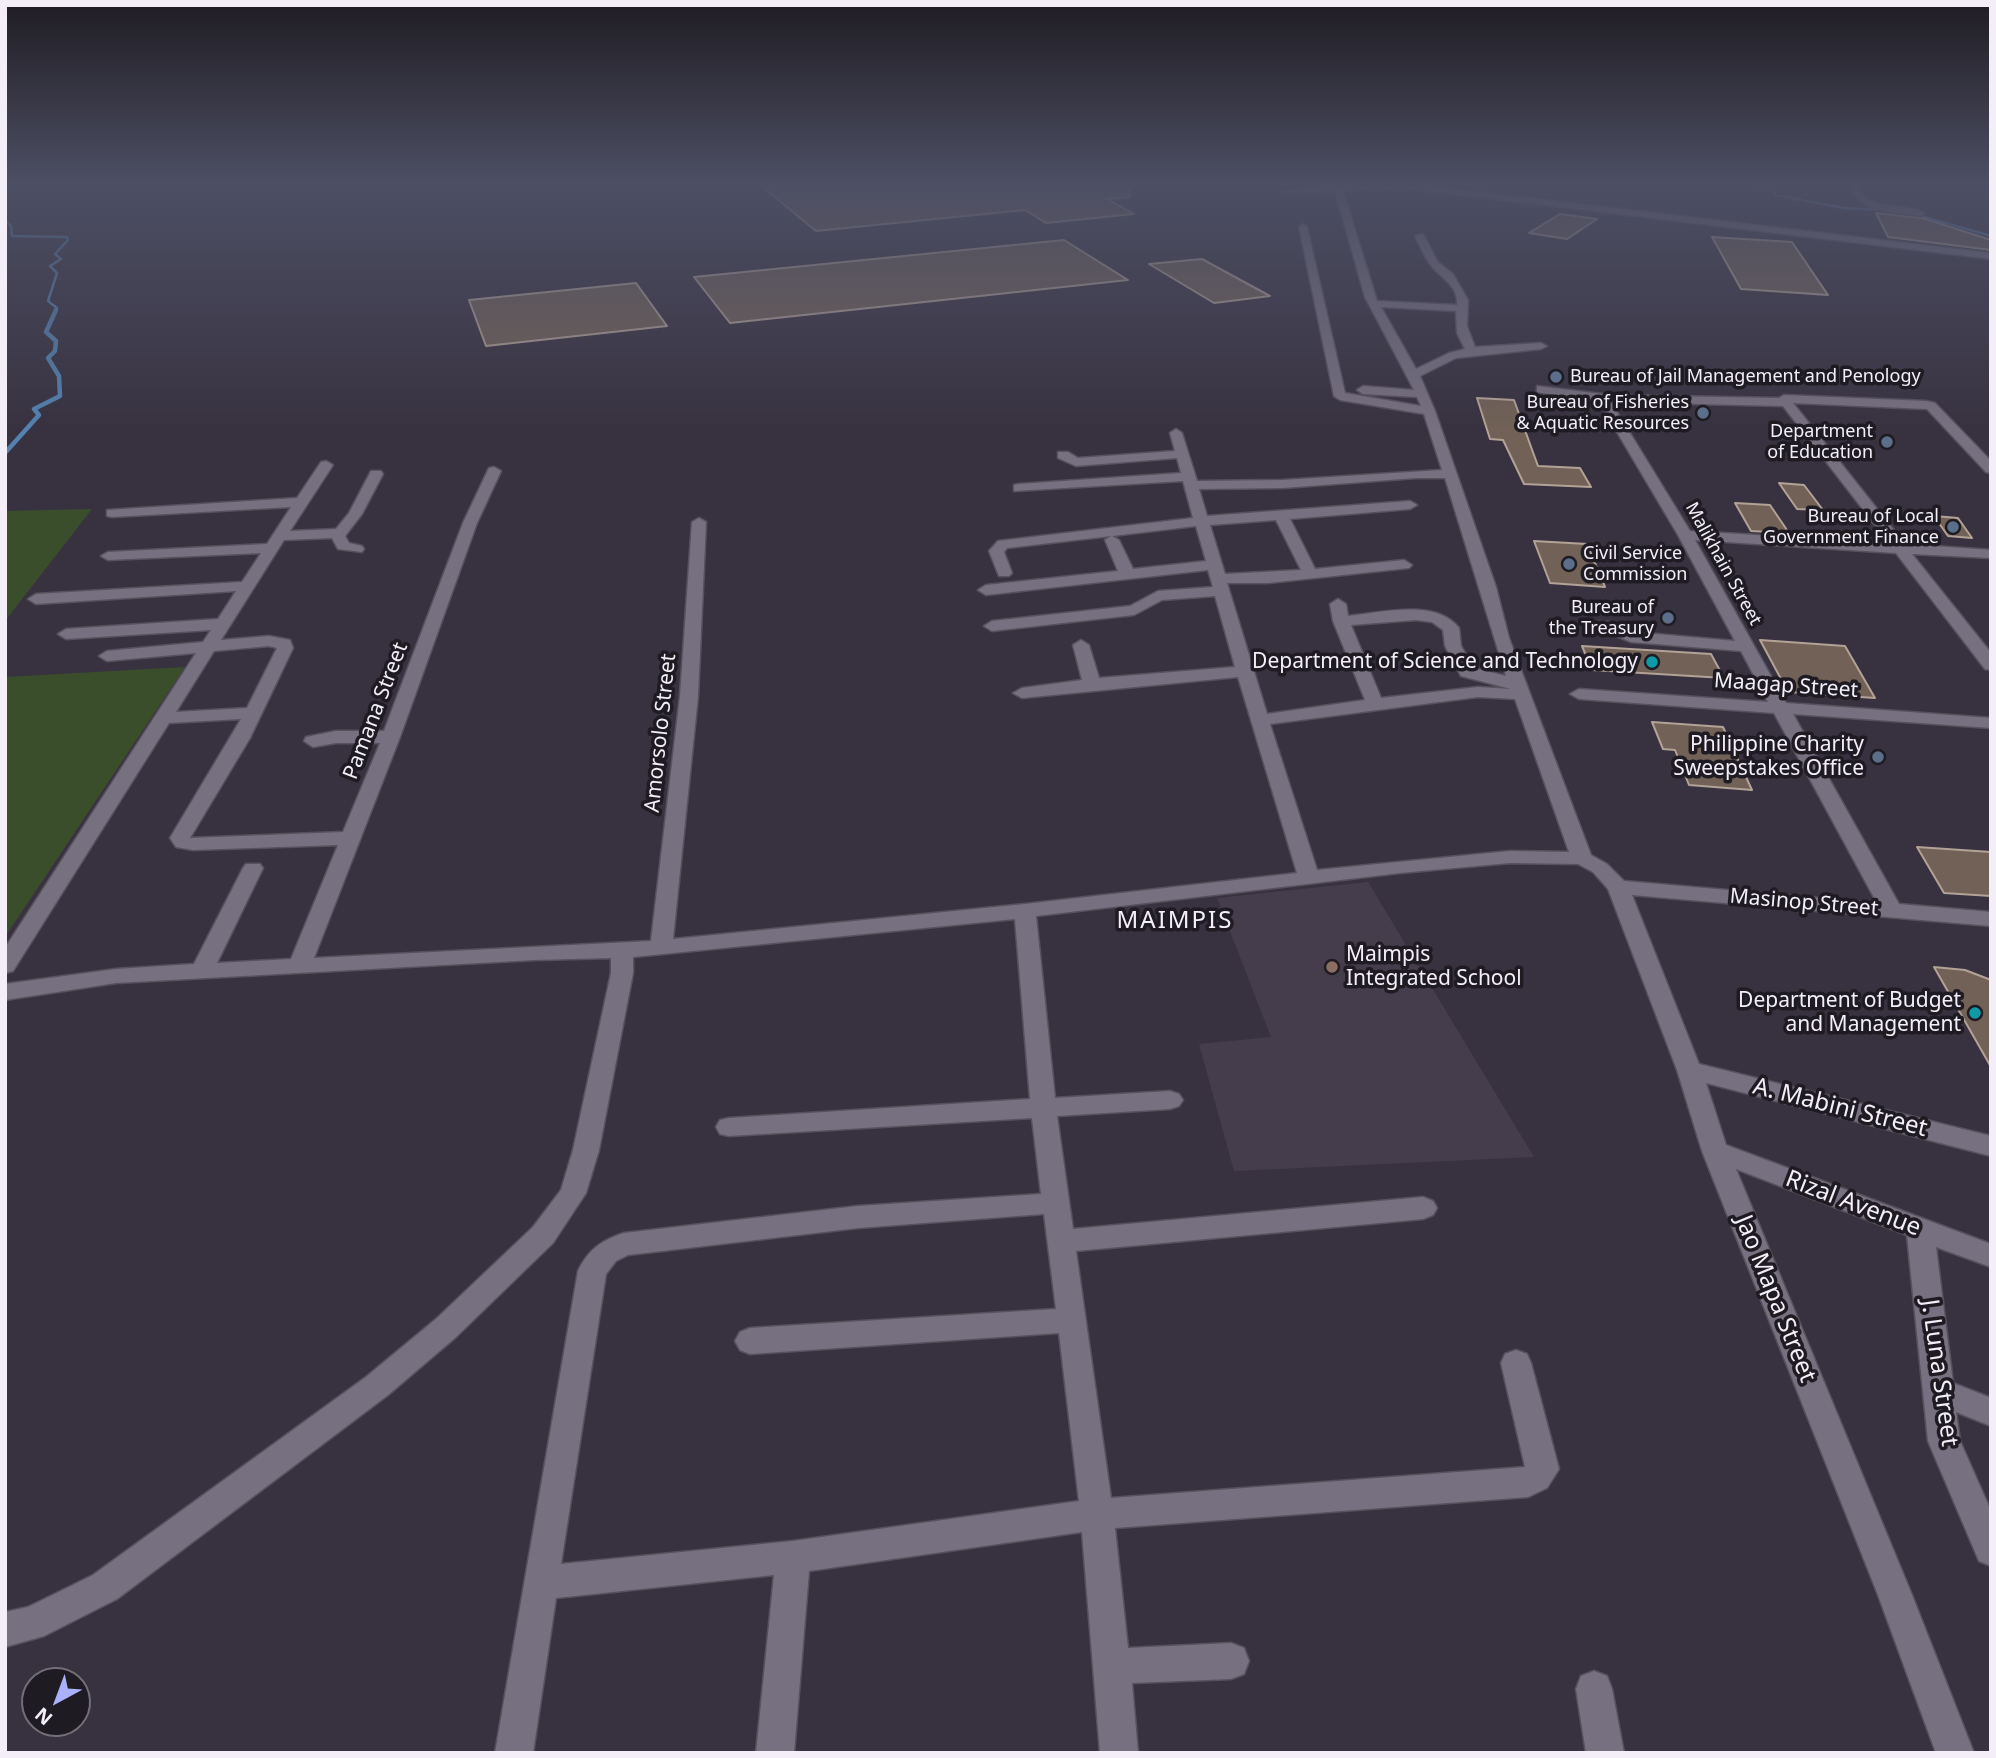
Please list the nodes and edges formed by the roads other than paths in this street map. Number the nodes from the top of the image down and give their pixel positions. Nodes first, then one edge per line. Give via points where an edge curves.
1 (1312, 267) edge
2 (1362, 267) edge
3 (1438, 267) edge
4 (1374, 304) junction
5 (1460, 307) junction
6 (1379, 315) junction
7 (1426, 317) dead end
8 (1541, 346) dead end
9 (1472, 351) junction
10 (1414, 375) junction
11 (1336, 384) junction
12 (1541, 389) dead end
13 (1420, 394) junction
14 (1606, 397) junction
15 (1789, 400) junction
16 (1429, 411) junction
17 (1176, 433) dead end
18 (1181, 454) junction
19 (1063, 456) dead end
20 (326, 465) dead end
21 (1991, 469) edge
22 (495, 471) dead end
23 (376, 474) dead end
24 (1450, 474) junction
25 (1190, 481) junction
26 (1019, 488) dead end
27 (301, 502) junction
28 (1410, 505) dead end
29 (158, 511) junction
30 (112, 513) dead end
31 (1281, 515) junction
32 (1202, 521) junction
33 (699, 522) dead end
34 (140, 529) dead end
35 (340, 533) junction
36 (1685, 535) junction
37 (1112, 540) dead end
38 (276, 542) junction
39 (1897, 547) junction
40 (357, 549) dead end
41 (1991, 554) edge
42 (108, 556) dead end
43 (1404, 565) dead end
44 (1004, 573) dead end
45 (1310, 573) junction
46 (1128, 575) junction
47 (1219, 578) junction
48 (247, 586) junction
49 (986, 590) dead end
50 (36, 599) dead end
51 (222, 624) junction
52 (1603, 625) dead end
53 (992, 626) dead end
54 (66, 634) dead end
55 (1081, 645) dead end
56 (206, 647) junction
57 (1747, 647) junction
58 (107, 656) dead end
59 (1991, 665) edge
60 (1245, 670) junction
61 (1092, 684) junction
62 (1522, 690) junction
63 (1022, 693) dead end
64 (1579, 694) dead end
65 (1375, 704) junction
66 (1779, 708) junction
67 (253, 713) junction
68 (165, 719) junction
69 (1261, 720) junction
70 (1991, 723) edge
71 (391, 737) junction
72 (313, 741) dead end
73 (351, 838) junction
74 (1582, 858) junction
75 (253, 868) dead end
76 (1309, 878) junction
77 (1618, 887) junction
78 (1025, 911) junction
79 (1892, 911) junction
80 (1991, 919) edge
81 (661, 947) junction
82 (622, 951) junction
83 (5, 966) edge
84 (299, 967) junction
85 (202, 970) junction
86 (5, 992) edge
87 (1689, 1070) junction
88 (1170, 1100) dead end
89 (1043, 1105) junction
90 (729, 1126) dead end
91 (1991, 1146) edge
92 (1715, 1151) junction
93 (1057, 1203) junction
94 (1423, 1208) dead end
95 (1920, 1230) junction
96 (1061, 1241) junction
97 (1991, 1256) edge
98 (1073, 1320) junction
99 (750, 1341) dead end
100 (1516, 1363) dead end
101 (1939, 1391) junction
102 (1991, 1412) edge
103 (1098, 1514) junction
104 (1991, 1550) edge
105 (793, 1557) junction
106 (540, 1583) junction
107 (5, 1630) edge
108 (1231, 1661) dead end
109 (1114, 1666) junction
110 (1594, 1689) dead end
111 (514, 1753) edge
112 (775, 1753) edge
113 (1119, 1753) edge
114 (1605, 1753) edge
115 (1955, 1753) edge

1 - 11 street
2 - 4 street
3 - 5 street via 1450,276 1462,300
4 - 5 street
4 - 6 street
5 - 9 street via 1458,313
6 - 7 street
6 - 10 street
8 - 9 street
9 - 10 street via 1453,355
10 - 13 street
11 - 13 street
11 - 16 street via 1340,396 1349,400
12 - 14 street
13 - 16 street
14 - 15 street
14 - 36 street, Malikhain Street
15 - 21 street via 1931,406
15 - 39 street
16 - 24 street
17 - 18 street
18 - 19 street via 1076,462
18 - 25 street
20 - 27 street
22 - 71 street, Pamana Street via 470,523
23 - 35 street
24 - 25 street
24 - 62 street
25 - 26 street
25 - 32 street
27 - 29 street
27 - 38 street
28 - 31 street
29 - 30 street
29 - 34 street
31 - 32 street
31 - 45 street
32 - 44 street via 1003,544 996,551
32 - 47 street
33 - 81 street, Amorsolo Street via 689,696
35 - 38 street
35 - 40 street via 343,546
36 - 39 street
36 - 57 street, Malikhain Street
37 - 46 street
38 - 42 street
38 - 48 street
39 - 41 street
39 - 59 street
43 - 45 street
45 - 47 street
46 - 47 street
46 - 49 street
47 - 53 street via 1158,596 1134,610
47 - 60 street
48 - 50 street
48 - 51 street
51 - 54 street
51 - 56 street
52 - 57 street via 1631,637
55 - 61 street
56 - 58 street
56 - 67 street via 269,641 284,644
56 - 68 street
57 - 66 street, Malikhain Street
60 - 61 street
60 - 69 street
61 - 63 street
62 - 65 street
62 - 65 street via 1467,672 1453,646 1451,628 1437,618 1339,613
62 - 74 street
64 - 66 street, Maagap Street
65 - 69 street
66 - 70 street, Maagap Street
66 - 79 street, Malikhain Street
67 - 68 street
67 - 73 street via 180,838 183,843
68 - 83 street
69 - 76 street
71 - 72 street
71 - 73 street, Pamana Street
73 - 84 street, Pamana Street
74 - 76 street via 1510,857
74 - 77 street, Jao Mapa Street via 1600,868
75 - 85 street
76 - 78 street
77 - 79 street, Masinop Street
77 - 87 street, Jao Mapa Street
78 - 81 street
78 - 89 street
79 - 80 street, Masinop Street
81 - 82 street
82 - 84 street
82 - 107 street via 622,973 586,1150 573,1194 543,1235 446,1328 377,1386 105,1587 32,1624
84 - 85 street
85 - 86 street via 116,976
87 - 91 street, A. Mabini Street
87 - 92 street, Jao Mapa Street
88 - 89 street
89 - 90 street
89 - 93 street
92 - 95 street, Rizal Avenue
92 - 115 street, Jao Mapa Street
93 - 96 street
93 - 106 street via 858,1217 624,1244 606,1253 592,1270
94 - 96 street
95 - 97 street, Rizal Avenue
95 - 101 street, J. Luna Street
96 - 98 street
98 - 99 street
98 - 103 street
100 - 103 street via 1543,1469 1528,1482
101 - 102 street
101 - 104 street, J. Luna Street via 1944,1441
103 - 105 street
103 - 109 street
105 - 106 street
105 - 112 street
106 - 111 street
108 - 109 street
109 - 113 street
110 - 114 street

